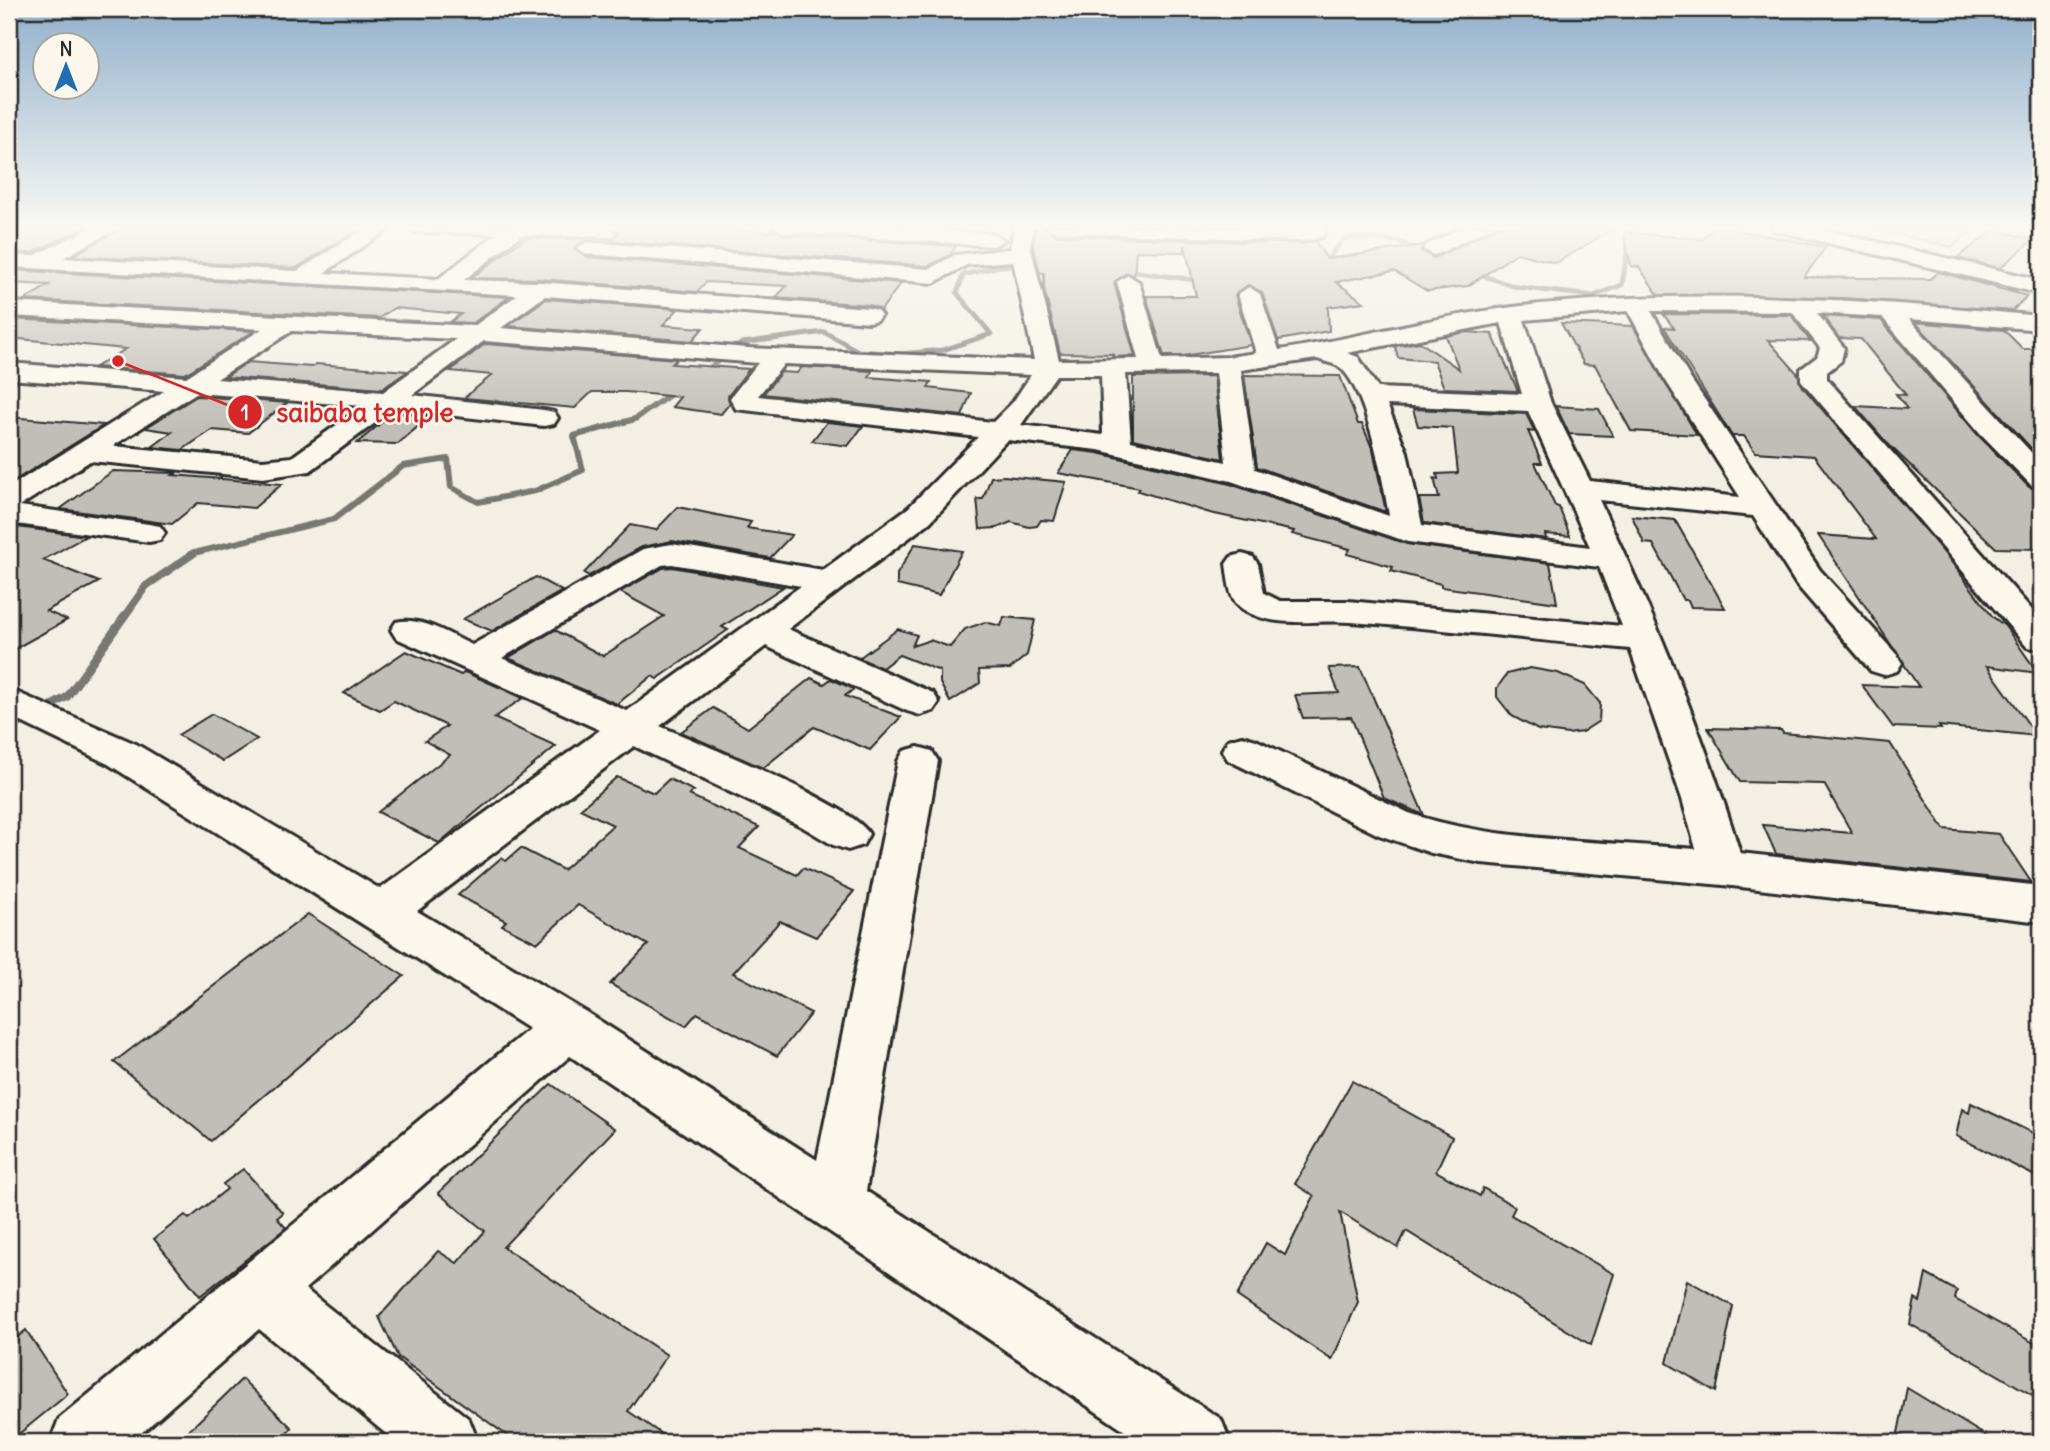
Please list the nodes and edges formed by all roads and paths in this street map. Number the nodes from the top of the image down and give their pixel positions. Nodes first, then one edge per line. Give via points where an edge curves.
1 (534, 294) edge
2 (602, 294) edge
3 (1032, 294) edge
4 (1131, 294) edge
5 (1249, 294) dead end
6 (1636, 304) junction
7 (1798, 305) junction
8 (9, 309) edge
9 (1888, 310) junction
10 (869, 314) dead end
11 (1510, 314) junction
12 (2011, 320) junction
13 (2041, 323) edge
14 (285, 325) junction
15 (481, 334) junction
16 (2041, 347) edge
17 (1319, 351) junction
18 (776, 356) junction
19 (1270, 359) junction
20 (14, 362) edge
21 (1228, 365) junction
22 (1152, 366) junction
23 (1113, 367) junction
24 (1048, 368) junction
25 (190, 385) junction
26 (865, 387) junction
27 (1370, 396) junction
28 (388, 400) junction
29 (1538, 403) junction
30 (544, 418) dead end
31 (1002, 429) junction
32 (1117, 446) junction
33 (84, 452) junction
34 (1240, 474) junction
35 (2041, 479) edge
36 (1578, 489) junction
37 (9, 500) edge
38 (1761, 508) junction
39 (9, 514) edge
40 (149, 533) dead end
41 (1408, 533) junction
42 (1611, 559) junction
43 (1242, 565) dead end
44 (830, 581) junction
45 (408, 629) dead end
46 (762, 631) junction
47 (1644, 639) junction
48 (2039, 639) dead end
49 (473, 659) junction
50 (1884, 663) dead end
51 (9, 701) edge
52 (920, 702) dead end
53 (627, 729) junction
54 (1242, 750) dead end
55 (918, 761) dead end
56 (848, 834) dead end
57 (1723, 868) junction
58 (2041, 904) edge
59 (382, 913) junction
60 (568, 1027) junction
61 (836, 1203) junction
62 (258, 1290) junction
63 (1195, 1441) edge
64 (82, 1442) edge
65 (446, 1442) edge

1 - 15 main road
2 - 10 main road
3 - 24 main road
4 - 22 main road
5 - 19 main road
6 - 7 main road
6 - 11 main road
6 - 38 main road via 1677,378
7 - 9 main road
7 - 48 main road via 1832,348 1829,360 1814,369 1814,380
8 - 14 main road
9 - 12 main road
9 - 35 main road
11 - 17 main road
11 - 29 main road
12 - 13 main road
12 - 16 main road
14 - 15 main road
14 - 25 main road
15 - 18 main road
15 - 28 main road
17 - 19 main road
17 - 27 main road via 1349,362
18 - 26 main road
18 - 26 main road via 743,398 744,403
19 - 21 main road
20 - 25 main road
21 - 22 main road
21 - 34 main road
22 - 23 main road
23 - 24 main road
23 - 32 main road
24 - 26 main road
24 - 31 main road via 1023,407
25 - 28 main road
25 - 33 main road
26 - 31 main road
27 - 29 main road
27 - 41 main road via 1393,452
28 - 30 main road
28 - 33 main road via 300,466
29 - 36 main road
31 - 32 main road
31 - 44 main road via 919,515
32 - 34 main road
33 - 37 main road
34 - 41 main road
36 - 38 main road
36 - 42 main road
38 - 50 main road via 1808,577
39 - 40 main road
41 - 42 main road
42 - 47 main road
43 - 47 main road via 1248,596 1277,611 1348,611
44 - 46 main road
44 - 49 main road via 672,554 654,556
45 - 49 main road
46 - 52 main road
46 - 53 main road
47 - 57 main road via 1703,799
49 - 53 main road
51 - 59 main road via 122,754
53 - 56 main road via 779,796
53 - 59 main road
54 - 57 main road via 1394,824 1431,837 1481,847
55 - 61 main road
57 - 58 main road
59 - 60 main road
60 - 61 main road
60 - 62 main road
61 - 63 main road
62 - 64 main road
62 - 65 main road

